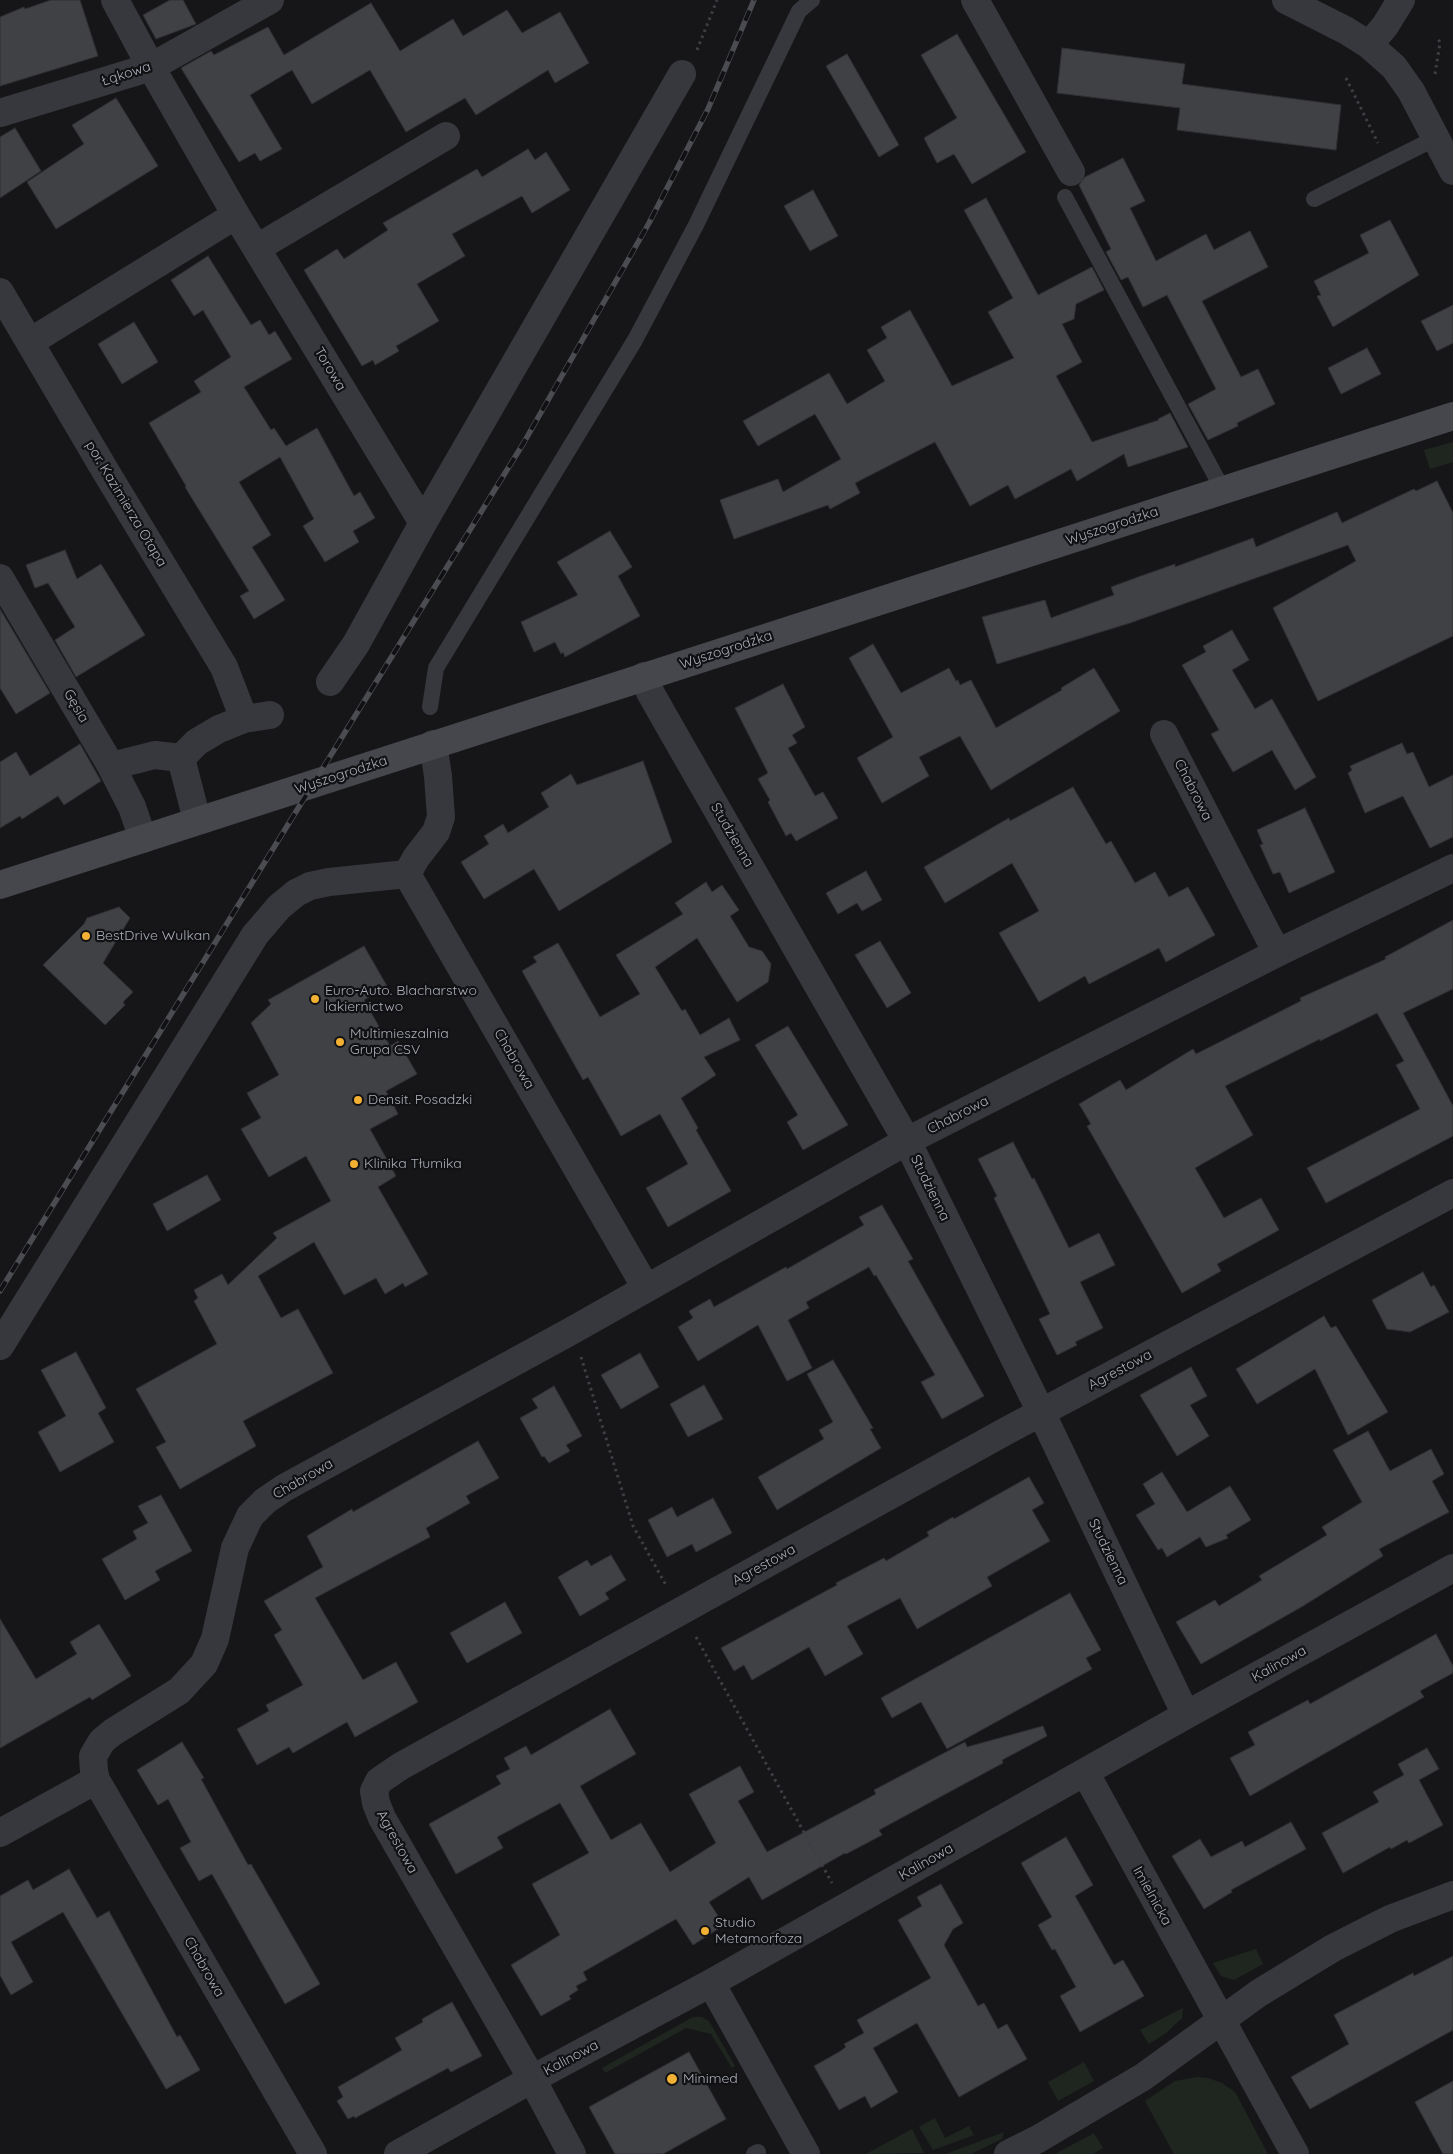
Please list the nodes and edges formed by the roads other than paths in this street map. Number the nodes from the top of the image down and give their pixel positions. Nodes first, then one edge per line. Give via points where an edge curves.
1 (116, 0) edge
2 (270, 0) edge
3 (812, 0) edge
4 (975, 0) edge
5 (1286, 0) edge
6 (1402, 0) edge
7 (1369, 44) junction
8 (151, 67) junction
9 (682, 74) road end
10 (0, 113) edge
11 (446, 136) dead end
12 (1436, 138) junction
13 (1453, 171) edge
14 (1068, 184) joint
15 (1314, 200) dead end
16 (236, 214) junction
17 (258, 248) junction
18 (0, 292) edge
19 (30, 342) junction
20 (1453, 416) edge
21 (1223, 490) junction
22 (423, 523) junction
23 (0, 578) edge
24 (644, 676) junction
25 (330, 682) dead end
26 (430, 707) dead end
27 (1164, 734) dead end
28 (433, 744) junction
29 (181, 758) junction
30 (110, 766) junction
31 (197, 820) junction
32 (143, 839) junction
33 (1453, 868) edge
34 (407, 874) junction
35 (0, 886) edge
36 (1277, 953) junction
37 (907, 1141) junction
38 (1453, 1194) edge
39 (646, 1288) junction
40 (0, 1346) edge
41 (1041, 1412) junction
42 (1453, 1568) edge
43 (1186, 1715) junction
44 (1085, 1772) junction
45 (96, 1780) junction
46 (0, 1833) edge
47 (1453, 1896) edge
48 (711, 1983) junction
49 (1221, 2020) junction
50 (532, 2079) junction
51 (313, 2154) edge
52 (398, 2154) edge
53 (572, 2154) edge
54 (806, 2154) edge
55 (1008, 2154) edge
56 (1296, 2154) edge

1 - 8 street, Torowa
2 - 8 street, Łąkowa
3 - 26 lane via 799,11 696,225 635,340 436,668
4 - 14 street
5 - 7 street
6 - 7 street
7 - 12 street via 1402,77
8 - 10 street, Łąkowa
8 - 16 street, Torowa
9 - 22 street
11 - 17 street
12 - 13 street
12 - 15 lane
14 - 21 lane
16 - 17 street, Torowa
16 - 19 street
17 - 22 street, Torowa
18 - 19 street, por. Kazimierza Otapa
19 - 29 street, por. Kazimierza Otapa via 257,717 219,729 197,742
20 - 21 street, Wyszogrodzka
21 - 24 street, Wyszogrodzka
22 - 25 street via 356,644
23 - 30 street, Gęsia
24 - 28 street, Wyszogrodzka
24 - 37 street, Studzienna via 650,692
27 - 36 street, Chabrowa
28 - 31 street, Wyszogrodzka
28 - 34 street via 440,817 436,832
29 - 30 street via 155,755
29 - 31 street
30 - 32 street, Gęsia via 132,806
31 - 32 street, Wyszogrodzka
32 - 35 street, Wyszogrodzka
33 - 36 street, Chabrowa
34 - 39 street, Chabrowa
34 - 40 street via 310,886 279,907 255,935
36 - 37 street, Chabrowa
37 - 39 street, Chabrowa
37 - 41 street, Studzienna
38 - 41 street, Agrestowa
39 - 45 street, Chabrowa via 265,1501 250,1516 235,1548 215,1639 204,1664 179,1691 113,1732 98,1746 93,1756
41 - 43 street, Studzienna
41 - 50 street, Agrestowa via 379,1781 374,1791 382,1818
42 - 43 street, Kalinowa
43 - 44 street, Kalinowa
44 - 48 street, Kalinowa
44 - 49 street, Imielnicka
45 - 46 street
45 - 51 street, Chabrowa
47 - 49 street via 1350,1938
48 - 50 street, Kalinowa
48 - 54 street
49 - 55 street via 1143,2077
49 - 56 street, Imielnicka
50 - 52 street, Kalinowa
50 - 53 street, Agrestowa

